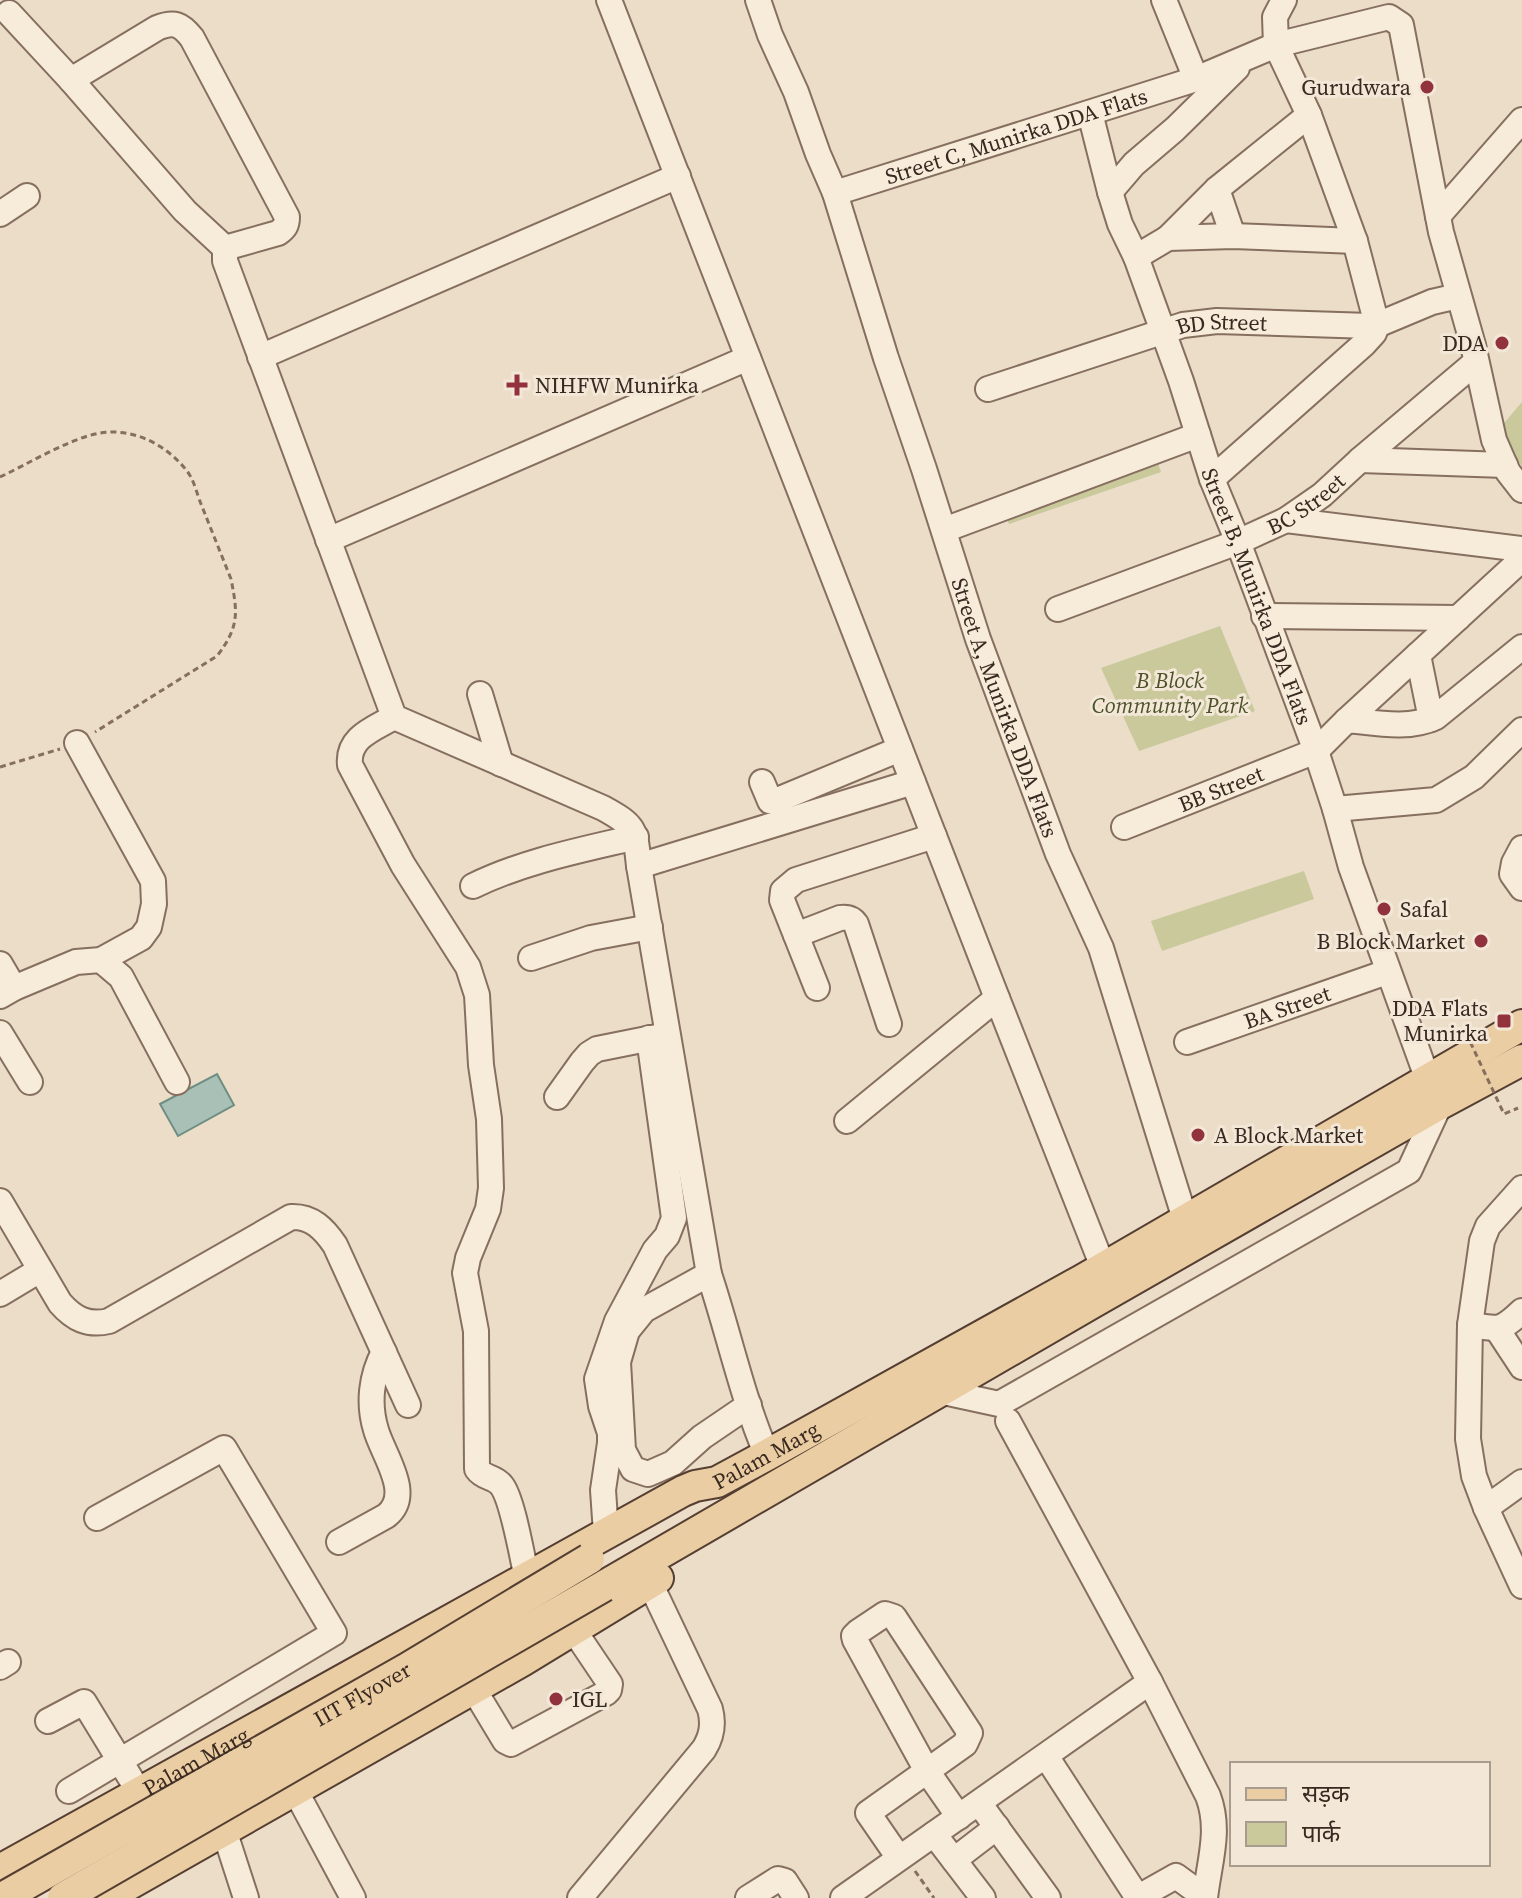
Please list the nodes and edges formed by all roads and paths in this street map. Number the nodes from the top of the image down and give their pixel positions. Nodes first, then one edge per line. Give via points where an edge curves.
1 (609, 0) edge
2 (758, 0) edge
3 (1164, 0) edge
4 (1284, 0) edge
5 (8, 8) edge
6 (1276, 45) junction
7 (1248, 58) junction
8 (1196, 79) junction
9 (71, 80) junction
10 (1090, 113) junction
11 (1309, 115) junction
12 (1522, 120) edge
13 (678, 176) junction
14 (1217, 189) junction
15 (1110, 192) junction
16 (835, 193) junction
17 (27, 196) dead end
18 (0, 214) edge
19 (1438, 216) junction
20 (1233, 236) junction
21 (1168, 238) junction
22 (1355, 241) junction
23 (225, 248) junction
24 (1136, 257) junction
25 (1458, 296) junction
26 (1377, 325) junction
27 (1163, 331) junction
28 (260, 357) junction
29 (748, 358) junction
30 (1476, 362) junction
31 (988, 389) dead end
32 (1198, 435) junction
33 (1360, 460) junction
34 (1505, 465) junction
35 (0, 477) edge
36 (1212, 479) junction
37 (1522, 490) edge
38 (1286, 520) junction
39 (944, 530) junction
40 (328, 540) junction
41 (1238, 542) junction
42 (1522, 549) edge
43 (1522, 559) edge
44 (1058, 609) dead end
45 (1264, 616) junction
46 (1458, 618) junction
47 (1522, 647) edge
48 (1418, 655) junction
49 (480, 694) dead end
50 (394, 717) junction
51 (1431, 719) junction
52 (1347, 720) junction
53 (1522, 730) edge
54 (77, 743) junction
55 (900, 749) junction
56 (1316, 751) junction
57 (501, 764) junction
58 (0, 767) edge
59 (762, 782) dead end
60 (913, 782) junction
61 (1335, 809) junction
62 (1124, 827) dead end
63 (934, 836) junction
64 (636, 837) junction
65 (1522, 848) edge
66 (639, 866) junction
67 (473, 886) dead end
68 (1522, 888) edge
69 (650, 927) junction
70 (796, 935) junction
71 (531, 958) dead end
72 (101, 960) junction
73 (0, 964) edge
74 (1387, 972) junction
75 (817, 988) dead end
76 (7, 992) edge
77 (997, 998) junction
78 (889, 1024) dead end
79 (1522, 1025) edge
80 (0, 1033) edge
81 (659, 1036) junction
82 (1457, 1037) dead end
83 (1187, 1042) dead end
84 (1522, 1060) edge
85 (30, 1082) dead end
86 (177, 1082) dead end
87 (1434, 1092) junction
88 (557, 1097) dead end
89 (1518, 1108) dead end
90 (847, 1121) dead end
91 (1522, 1188) edge
92 (0, 1201) edge
93 (1185, 1219) junction
94 (1177, 1254) junction
95 (1103, 1267) junction
96 (40, 1270) junction
97 (709, 1274) junction
98 (1197, 1290) junction
99 (0, 1294) edge
100 (1522, 1311) edge
101 (1470, 1325) junction
102 (1497, 1329) junction
103 (384, 1352) junction
104 (1522, 1367) edge
105 (939, 1391) junction
106 (408, 1405) dead end
107 (749, 1405) junction
108 (1008, 1421) dead end
109 (767, 1455) junction
110 (717, 1482) junction
111 (1522, 1482) edge
112 (739, 1508) junction
113 (1486, 1508) junction
114 (97, 1518) dead end
115 (606, 1533) junction
116 (339, 1542) dead end
117 (527, 1578) junction
118 (650, 1583) junction
119 (1522, 1586) edge
120 (573, 1629) junction
121 (1150, 1682) junction
122 (473, 1688) junction
123 (48, 1721) dead end
124 (1046, 1756) junction
125 (120, 1761) junction
126 (927, 1771) junction
127 (295, 1790) junction
128 (69, 1791) dead end
129 (139, 1792) junction
130 (112, 1807) junction
131 (969, 1810) junction
132 (997, 1827) junction
133 (224, 1830) junction
134 (934, 1834) junction
135 (901, 1857) junction
136 (954, 1860) junction
137 (6, 1862) edge
138 (155, 1869) junction
139 (1198, 1893) edge
140 (2, 1898) edge
141 (63, 1898) edge
142 (105, 1898) edge
143 (246, 1898) edge
144 (353, 1898) edge
145 (580, 1898) edge
146 (748, 1898) edge
147 (796, 1898) edge
148 (843, 1898) edge
149 (934, 1898) edge
150 (983, 1898) edge
151 (1048, 1898) edge
152 (1137, 1898) edge

1 - 13 street
2 - 16 street, Street A, Munirka DDA Flats
3 - 8 street
4 - 6 street via 1275,17
5 - 9 street
6 - 7 street, Street C, Munirka DDA Flats
6 - 11 street
6 - 19 street, Street C, Munirka DDA Flats via 1389,17 1401,25
7 - 8 street, Street C, Munirka DDA Flats
7 - 15 street
8 - 10 street, Street C, Munirka DDA Flats
9 - 23 street via 185,211
9 - 23 street via 157,28 176,23 184,27 287,217 278,233
10 - 15 street, Street B, Munirka DDA Flats
10 - 16 street, Street C, Munirka DDA Flats
11 - 14 street
11 - 22 street
12 - 19 street
13 - 28 street
13 - 29 street
14 - 20 street
14 - 21 street
15 - 24 street, Street B, Munirka DDA Flats
16 - 39 street, Street A, Munirka DDA Flats
17 - 18 street
19 - 25 street, Street C, Munirka DDA Flats
20 - 21 street
20 - 22 street
21 - 24 street
22 - 26 street
23 - 28 street
24 - 27 street, Street B, Munirka DDA Flats
25 - 26 street, BD Street
25 - 30 street, Street C, Munirka DDA Flats
26 - 27 street, BD Street via 1217,321
26 - 36 street via 1364,344
27 - 31 street, BD Street
27 - 32 street, Street B, Munirka DDA Flats
28 - 40 street
29 - 40 street
29 - 55 street
30 - 33 street, BC Street
30 - 34 street, Street C, Munirka DDA Flats
32 - 36 street, Street B, Munirka DDA Flats
32 - 39 street
33 - 34 street
33 - 38 street, BC Street
34 - 37 street, Street C, Munirka DDA Flats
35 - 54 path via 97,433 137,435 158,445 189,473 231,579 236,620 217,656
36 - 41 street, Street B, Munirka DDA Flats
38 - 41 street, BC Street
38 - 42 street
39 - 93 street, Street A, Munirka DDA Flats via 978,639 1058,854 1101,948
40 - 50 street
41 - 44 street, BC Street
41 - 45 street, Street B, Munirka DDA Flats
43 - 46 street
45 - 46 street
45 - 56 street, Street B, Munirka DDA Flats
46 - 48 street
47 - 51 street
48 - 51 street
48 - 52 street
49 - 57 street
50 - 57 street
50 - 117 street via 354,744 350,765 403,865 468,967 477,995 491,1188 465,1273 476,1331 477,1469 499,1482 508,1497
51 - 52 street via 1403,725
52 - 56 street
53 - 61 street via 1474,777 1436,800
54 - 58 path
54 - 72 street via 153,881 149,927 141,938
55 - 59 street via 772,802
55 - 60 street
56 - 61 street, Street B, Munirka DDA Flats
56 - 62 street, BB Street
57 - 64 street via 620,818
60 - 63 street
60 - 66 street
61 - 74 street, Street B, Munirka DDA Flats
63 - 70 street via 789,884 782,900
63 - 77 street
64 - 66 street
64 - 67 street via 536,862
65 - 68 street via 1512,874
66 - 69 street
69 - 71 street via 591,938
69 - 81 street
70 - 75 street
70 - 78 street via 840,918 853,920
72 - 76 street via 76,962
72 - 86 street via 121,977
73 - 76 street
74 - 83 street, BA Street
74 - 87 street, Street B, Munirka DDA Flats
77 - 90 street
77 - 95 street
79 - 87 main road, Palam Marg
80 - 85 street
81 - 88 street via 597,1049
81 - 97 street
81 - 115 street via 674,1218 617,1321 597,1379 610,1433 603,1490
82 - 89 path, bridge via 1466,1033 1504,1114
84 - 87 main road, Palam Marg
87 - 93 main road, Palam Marg
87 - 94 main road, Palam Marg
87 - 98 street via 1409,1171
91 - 101 street via 1484,1234
92 - 96 street
93 - 95 main road, Palam Marg
94 - 98 street
94 - 105 main road, Palam Marg
95 - 109 main road, Palam Marg
96 - 99 street
96 - 103 street via 69,1313 97,1324 291,1217 302,1217 325,1231 335,1245
97 - 107 street
97 - 107 street via 644,1310 627,1331 618,1362 623,1450 633,1469 648,1474 673,1463
98 - 105 street via 999,1404
100 - 102 street
101 - 102 street
101 - 113 street via 1468,1439
102 - 104 street
103 - 106 street
103 - 116 street via 373,1378 372,1407 397,1500 386,1516
105 - 112 main road, Palam Marg
107 - 109 street
108 - 121 street
109 - 110 main road, Palam Marg
110 - 115 main road, Palam Marg via 683,1491
110 - 140 main road, IIT Flyover, bridge via 406,1669
111 - 113 street
112 - 118 main road, Palam Marg via 713,1544
112 - 141 main road, IIT Flyover, bridge
113 - 119 street
114 - 125 street via 224,1448 334,1633
115 - 117 main road, Palam Marg
117 - 129 main road, Palam Marg
118 - 120 main road, Palam Marg
118 - 145 street via 710,1709 712,1736
120 - 122 main road, Palam Marg
120 - 122 street via 610,1684 606,1693 511,1744
121 - 124 street
121 - 139 street via 1212,1808 1214,1835
122 - 127 main road, Palam Marg
123 - 125 street via 84,1702
124 - 131 street
124 - 152 street
125 - 128 street
125 - 129 street
126 - 126 street via 854,1638 885,1614 894,1617 969,1729 965,1744
126 - 131 street
126 - 135 street via 868,1813
127 - 133 main road, Palam Marg
127 - 144 street
129 - 130 main road, Palam Marg
130 - 137 main road, Palam Marg
130 - 138 main road via 97,1829 100,1855 120,1873 138,1875
131 - 132 street
131 - 134 street
132 - 136 street
132 - 151 street
133 - 138 main road, Palam Marg
133 - 143 street
134 - 135 street
134 - 136 street
135 - 148 street
135 - 149 path
136 - 150 street
138 - 142 main road, Palam Marg
139 - 152 street via 1176,1876
146 - 147 street via 781,1879

